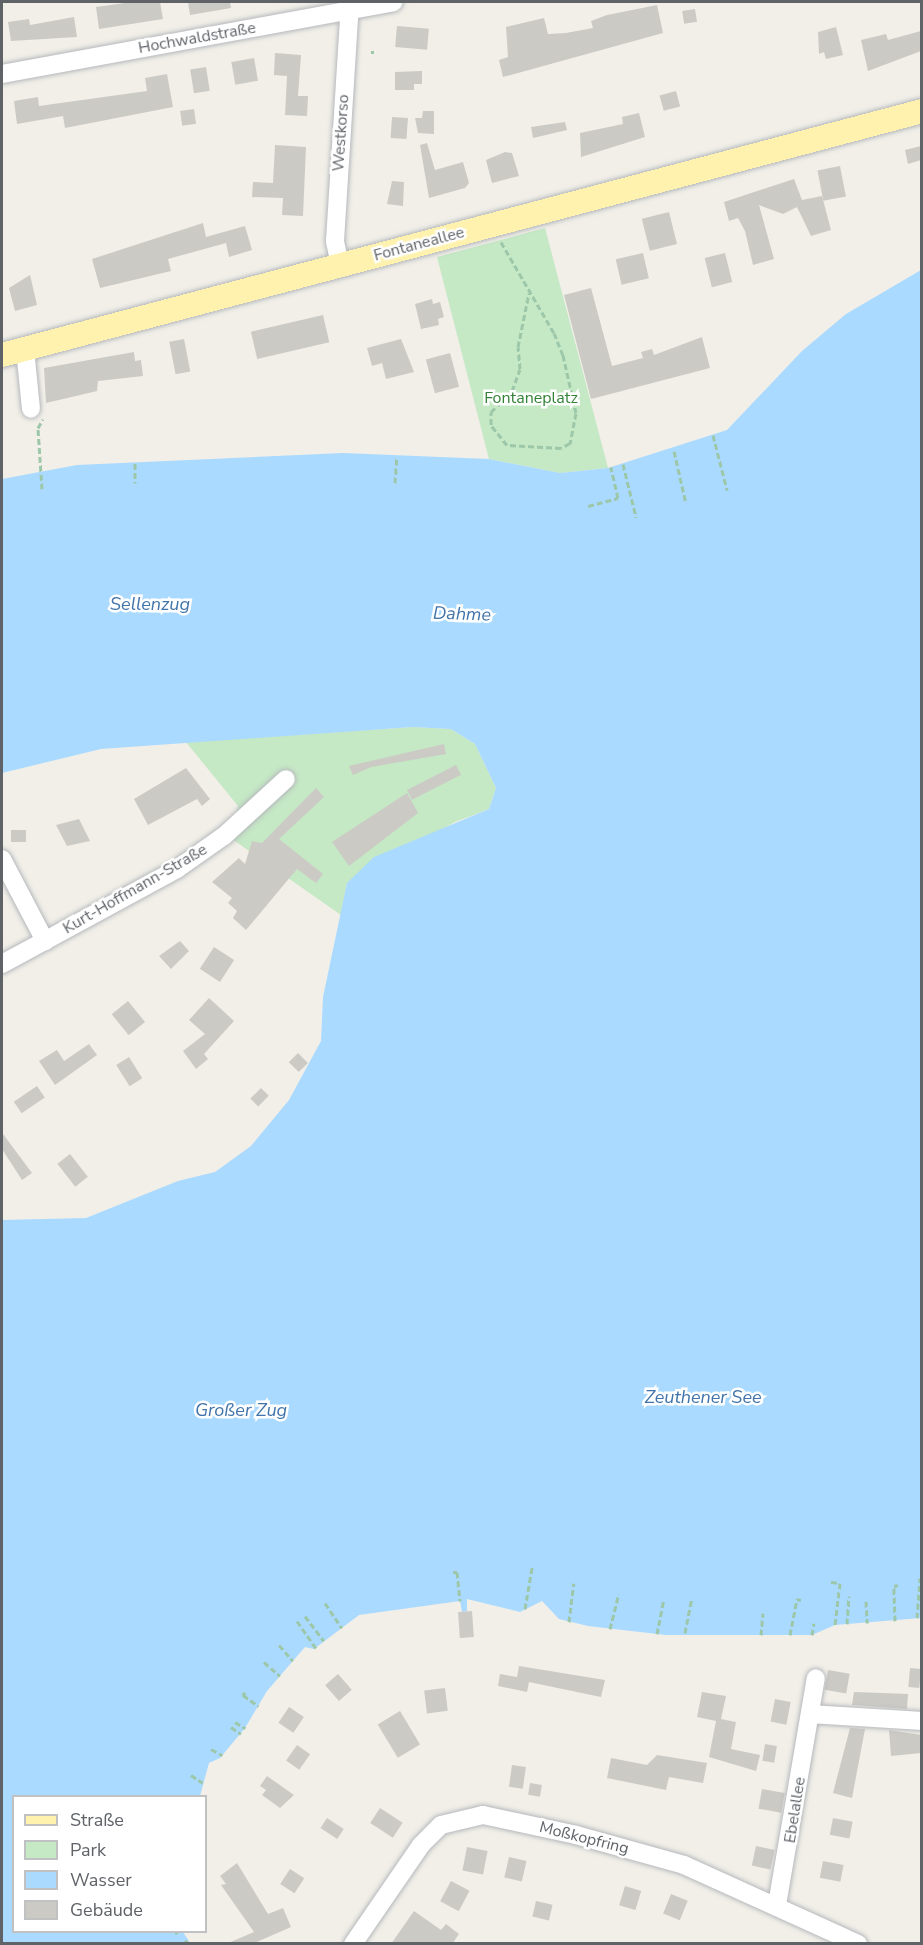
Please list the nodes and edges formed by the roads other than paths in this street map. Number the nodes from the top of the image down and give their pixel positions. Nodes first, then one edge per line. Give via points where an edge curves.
1 (393, 2) edge
2 (350, 6) edge
3 (2, 74) edge
4 (921, 111) edge
5 (340, 265) junction
6 (25, 349) junction
7 (2, 355) edge
8 (31, 409) dead end
9 (286, 778) dead end
10 (2, 859) edge
11 (45, 941) junction
12 (2, 964) edge
13 (816, 1678) dead end
14 (810, 1714) junction
15 (921, 1721) edge
16 (777, 1905) junction
17 (353, 1944) edge
18 (858, 1944) edge

1 - 2 street, Hochwaldstraße
2 - 3 street, Hochwaldstraße
2 - 5 street, Westkorso via 335,241
4 - 5 main road, Fontaneallee
5 - 6 main road, Fontaneallee
6 - 7 main road, Fontaneallee
6 - 8 street
9 - 11 street, Kurt-Hoffmann-Straße via 224,836 177,869
10 - 11 street
11 - 12 street, Kurt-Hoffmann-Straße
13 - 14 street, Ebelallee
14 - 15 street
14 - 16 street, Ebelallee
16 - 17 street, Moßkopfring via 708,1874 636,1851 514,1821 467,1816 441,1825 421,1845
16 - 18 street, Moßkopfring

